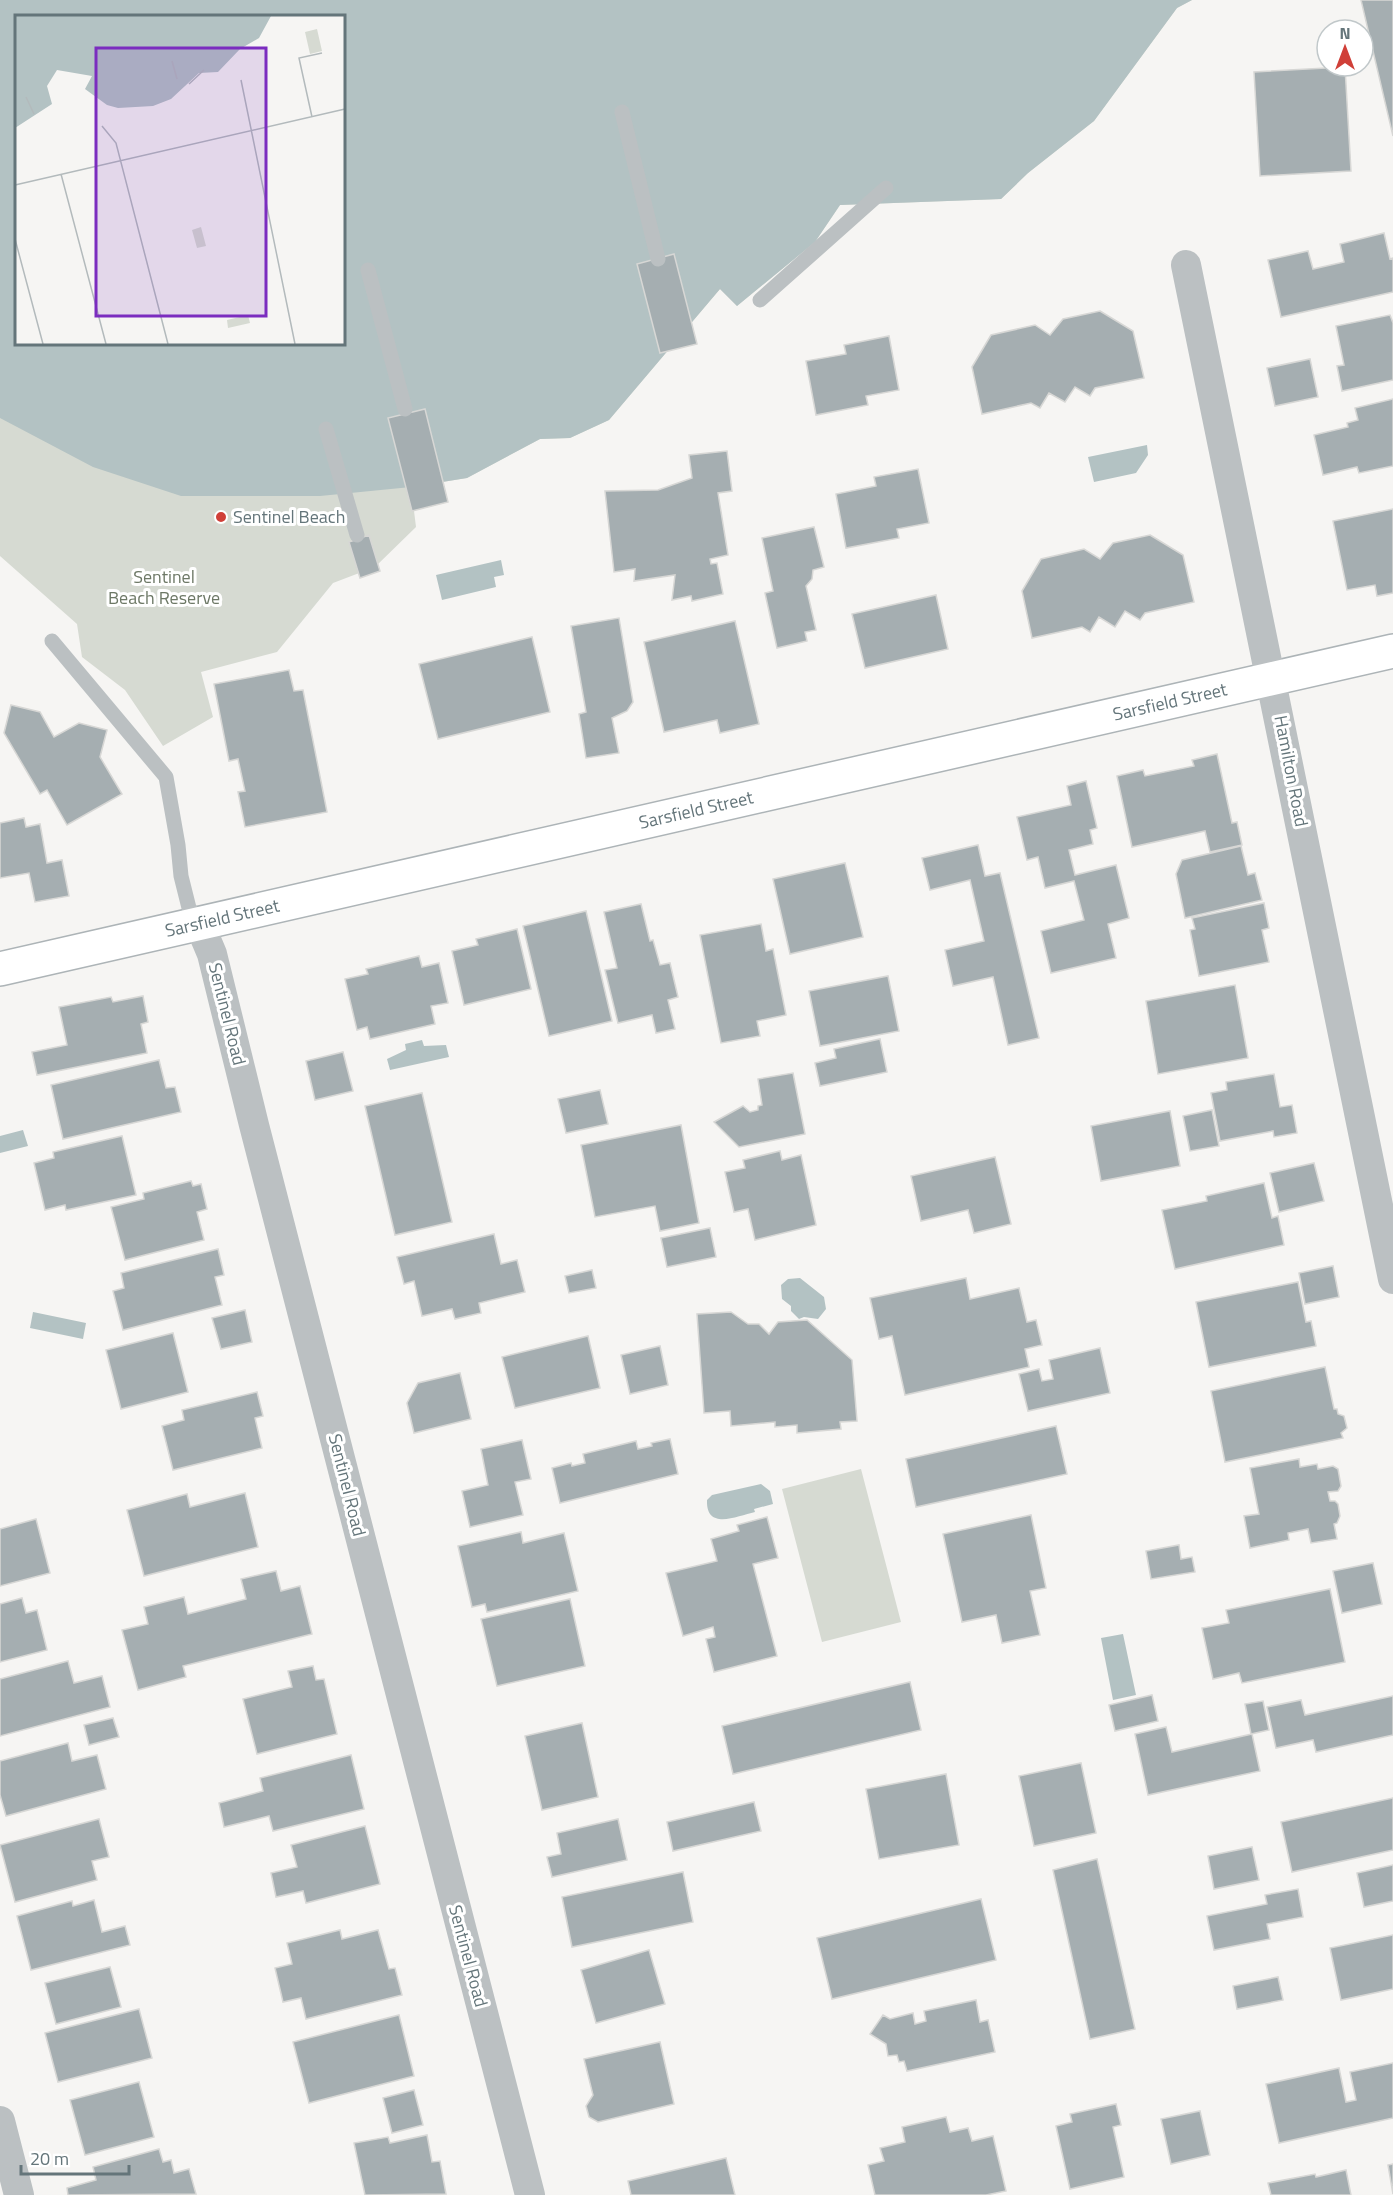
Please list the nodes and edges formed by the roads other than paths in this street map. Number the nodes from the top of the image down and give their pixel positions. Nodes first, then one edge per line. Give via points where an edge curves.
1 (622, 112) dead end
2 (886, 188) dead end
3 (658, 258) dead end
4 (1186, 264) dead end
5 (368, 270) dead end
6 (760, 300) dead end
7 (405, 409) dead end
8 (326, 429) dead end
9 (357, 535) dead end
10 (52, 640) dead end
11 (1393, 651) edge
12 (1272, 678) junction
13 (198, 923) junction
14 (0, 969) edge
15 (1393, 1279) edge
16 (0, 2121) edge
17 (19, 2195) edge
18 (530, 2195) edge

1 - 3 lane
2 - 6 lane
4 - 12 street, Hamilton Road
5 - 7 lane
8 - 9 lane
10 - 13 lane, Sentinel Road via 166,777 181,876 189,908
11 - 12 street, Sarsfield Street
12 - 13 street, Sarsfield Street
12 - 15 street, Hamilton Road
13 - 14 street, Sarsfield Street
13 - 18 street, Sentinel Road via 212,954
16 - 17 street

